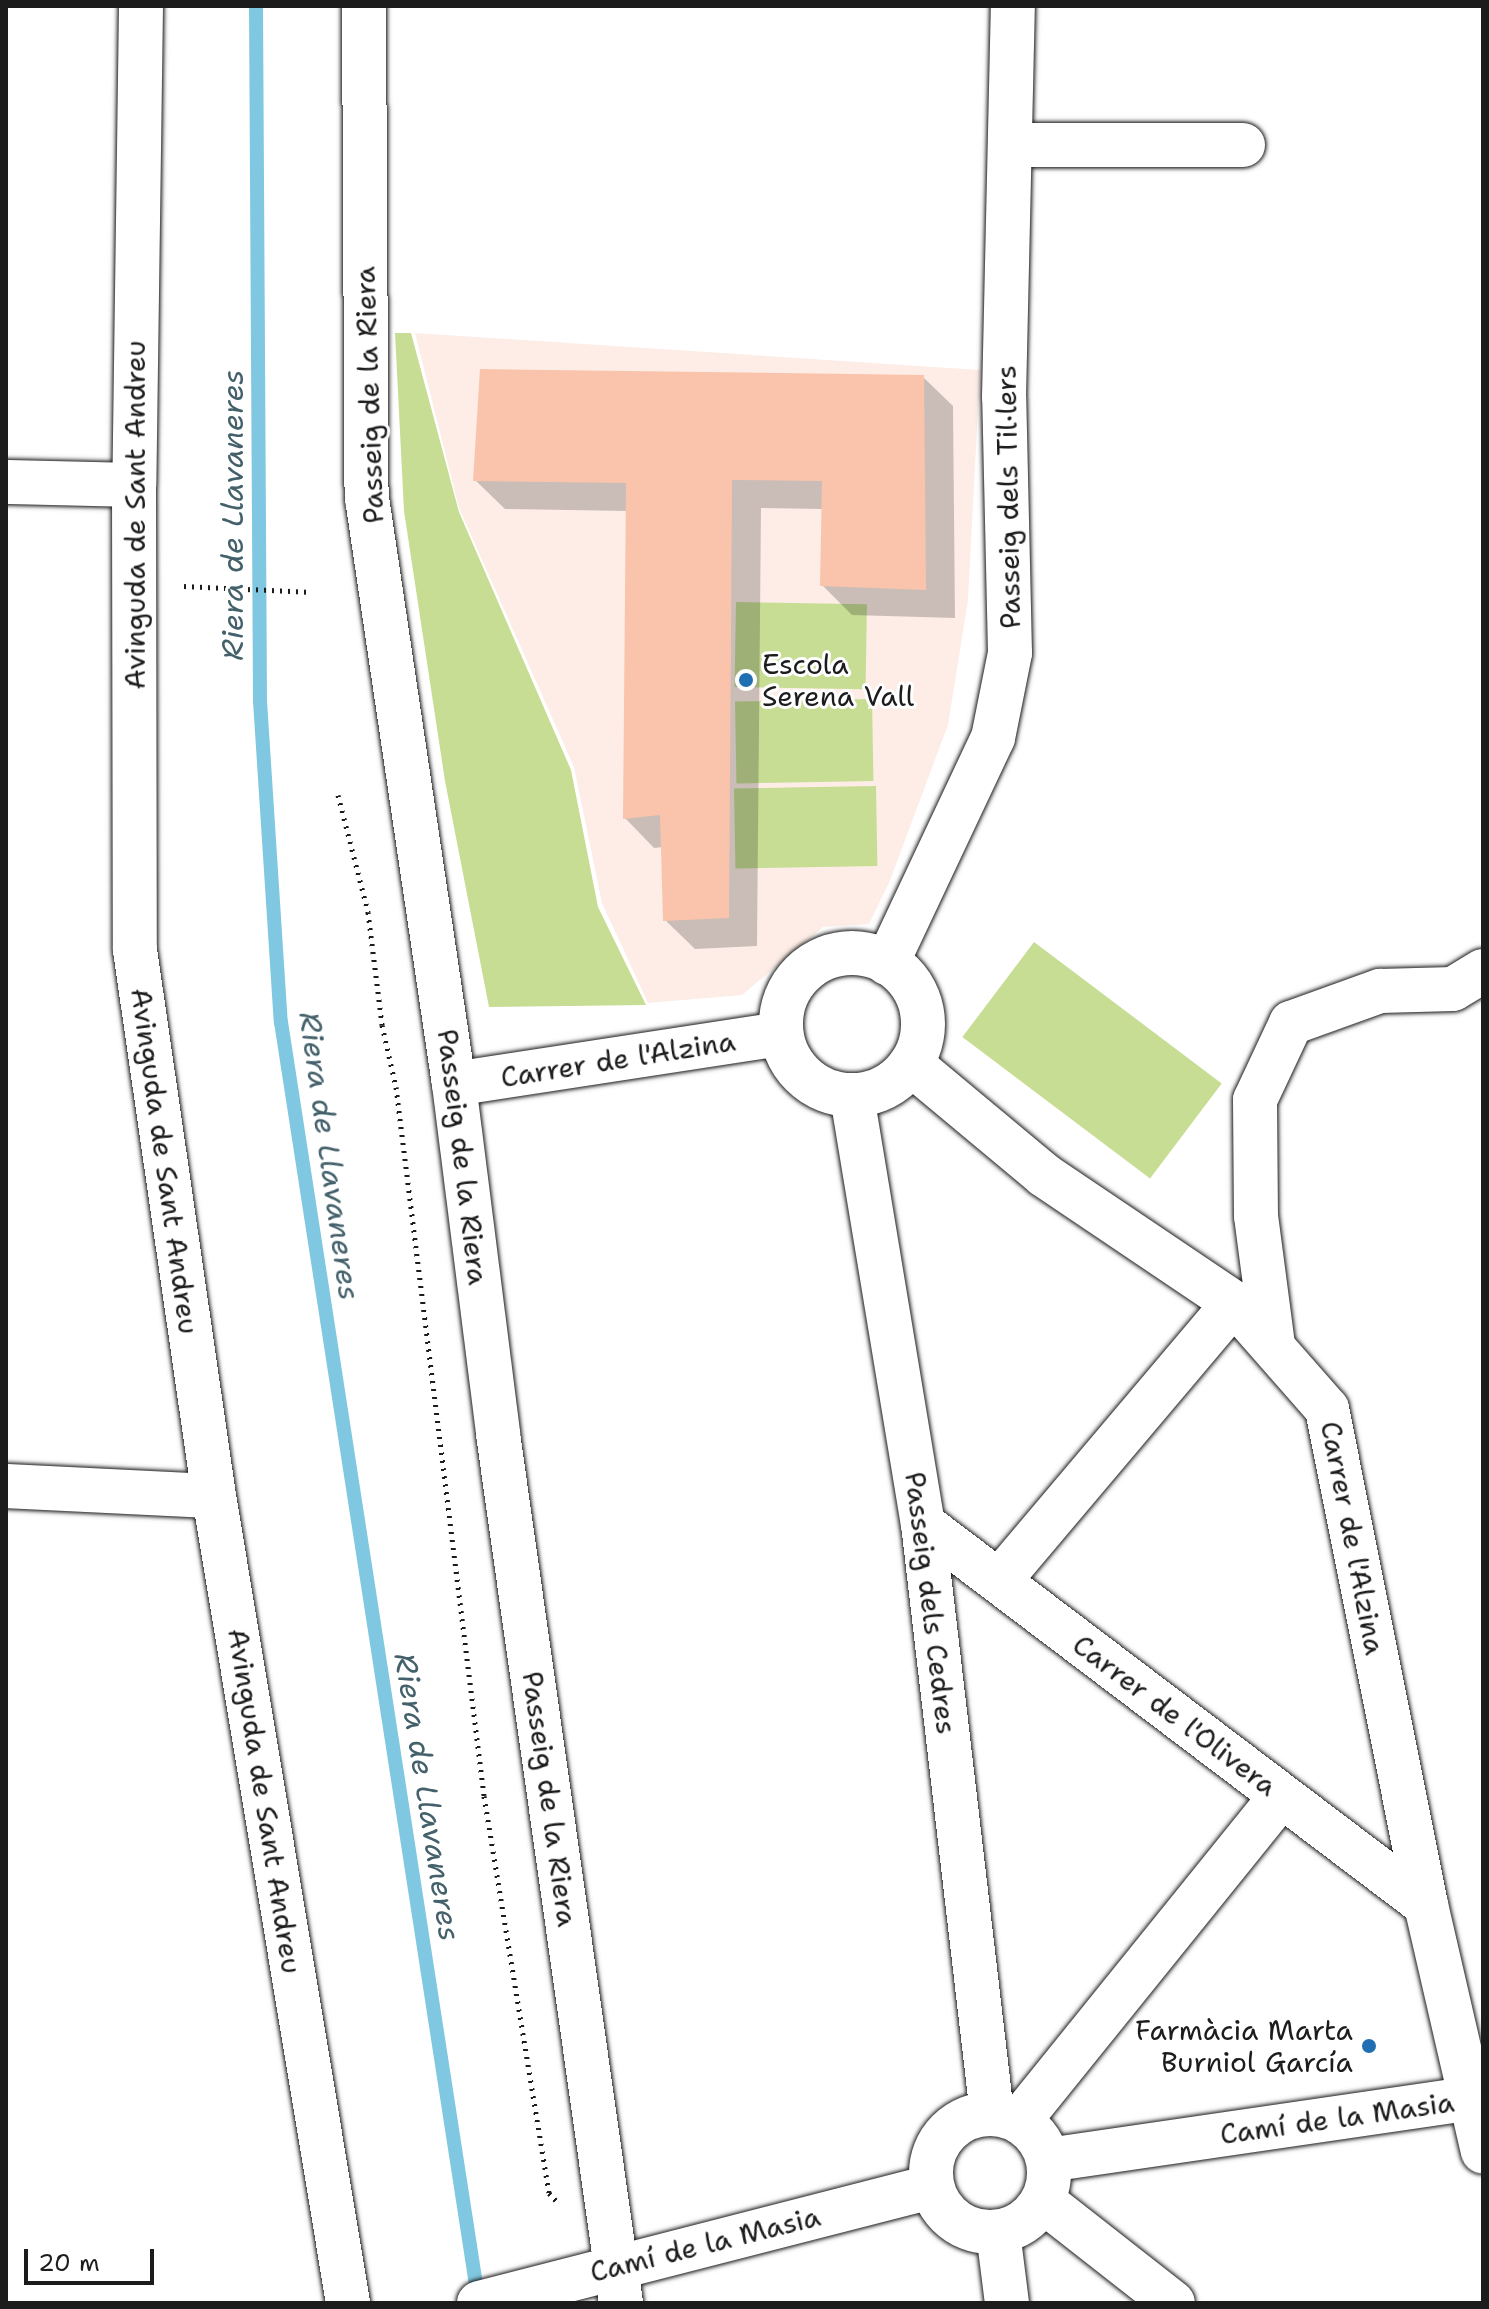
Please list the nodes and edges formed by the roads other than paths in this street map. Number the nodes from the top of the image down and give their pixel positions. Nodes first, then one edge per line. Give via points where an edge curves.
1 (141, 6) edge
2 (364, 6) edge
3 (1013, 6) edge
4 (1012, 145) junction
5 (1243, 145) dead end
6 (6, 482) edge
7 (134, 485) junction
8 (887, 963) junction
9 (1483, 971) edge
10 (781, 1034) junction
11 (911, 1064) junction
12 (454, 1084) junction
13 (852, 1096) junction
14 (1234, 1303) junction
15 (1273, 1345) junction
16 (6, 1486) edge
17 (214, 1496) junction
18 (923, 1524) junction
19 (999, 1581) junction
20 (1281, 1796) junction
21 (1426, 1905) junction
22 (1477, 2095) edge
23 (1006, 2117) junction
24 (1483, 2152) edge
25 (1045, 2181) junction
26 (932, 2187) junction
27 (998, 2232) junction
28 (619, 2285) edge
29 (348, 2303) edge
30 (479, 2303) edge
31 (1007, 2303) edge
32 (1173, 2303) edge

1 - 7 street, Avinguda de Sant Andreu
2 - 12 street, Passeig de la Riera via 367,498
3 - 4 street, Passeig dels Til·lers
4 - 5 street
4 - 8 street, Passeig dels Til·lers via 1004,397 1010,653 993,738
6 - 7 street
7 - 17 street, Avinguda de Sant Andreu via 135,950
8 - 10 street via 855,953 811,966 795,981 782,1011
8 - 11 street via 913,987 922,1012 922,1039
9 - 15 street via 1453,989 1380,991 1291,1023 1255,1100 1256,1216
10 - 12 street, Carrer de l'Alzina
10 - 13 street via 788,1056 803,1075 823,1089
11 - 13 street via 876,1091
11 - 14 street, Carrer de l'Alzina via 1044,1175
12 - 28 street, Passeig de la Riera via 498,1434
13 - 18 street, Passeig dels Cedres
14 - 15 street, Carrer de l'Alzina
14 - 19 street
15 - 21 street, Carrer de l'Alzina via 1327,1409
16 - 17 street
17 - 29 street, Avinguda de Sant Andreu
18 - 19 street, Carrer de l'Olivera
18 - 23 street, Passeig dels Cedres
19 - 20 street, Carrer de l'Olivera
20 - 21 street, Carrer de l'Olivera
20 - 23 street
21 - 22 street, Carrer de l'Alzina
22 - 24 street, Carrer de l'Alzina
22 - 25 street, Camí de la Masia
23 - 25 street via 1038,2138
23 - 26 street via 968,2117 940,2140 931,2163
25 - 27 street via 1028,2219
25 - 32 street
26 - 27 street via 945,2213 957,2222
26 - 28 street, Camí de la Masia
27 - 31 street
28 - 30 street, Camí de la Masia

